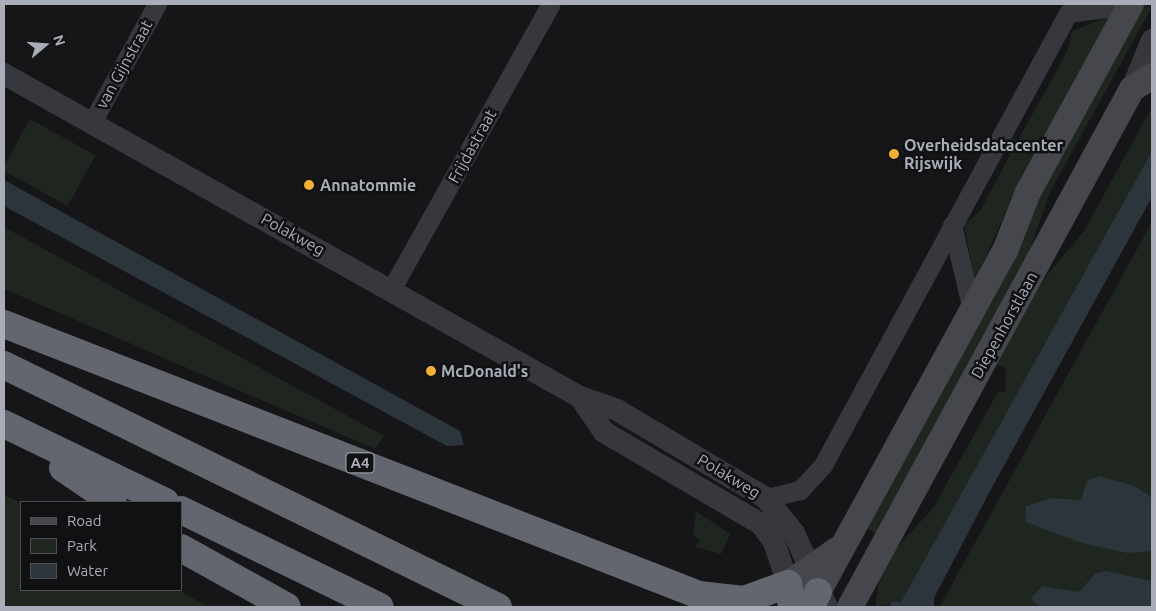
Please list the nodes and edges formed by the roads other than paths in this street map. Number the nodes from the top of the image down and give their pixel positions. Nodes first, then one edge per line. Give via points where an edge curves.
1 (157, 4) edge
2 (551, 4) edge
3 (1131, 4) edge
4 (1152, 40) edge
5 (4, 74) edge
6 (1142, 83) edge
7 (92, 124) junction
8 (952, 225) junction
9 (392, 288) junction
10 (972, 310) junction
11 (4, 324) edge
12 (4, 365) edge
13 (580, 397) junction
14 (4, 426) edge
15 (766, 498) junction
16 (112, 501) edge
17 (163, 501) edge
18 (182, 510) edge
19 (182, 549) edge
20 (807, 594) edge
21 (287, 607) edge
22 (380, 607) edge
23 (498, 607) edge
24 (850, 607) edge

1 - 7 street, van Gijnstraat
2 - 9 street, Frijdastraat
3 - 8 street via 1068,13
3 - 10 main road via 1028,192 1005,251
4 - 6 street, Diepenhorstlaan
5 - 7 street, Polakweg
6 - 24 main road, Diepenhorstlaan
7 - 9 street, Polakweg
8 - 10 street
8 - 15 street via 823,465 800,490
9 - 13 street, Polakweg
10 - 20 main road via 840,548
11 - 20 highway, A4 via 699,594 744,600
12 - 23 highway
13 - 15 street, Polakweg via 617,410
13 - 20 street, Polakweg via 604,432 761,524
14 - 16 highway
14 - 17 highway
15 - 20 street, Polakweg via 790,526
18 - 22 highway
19 - 21 highway

